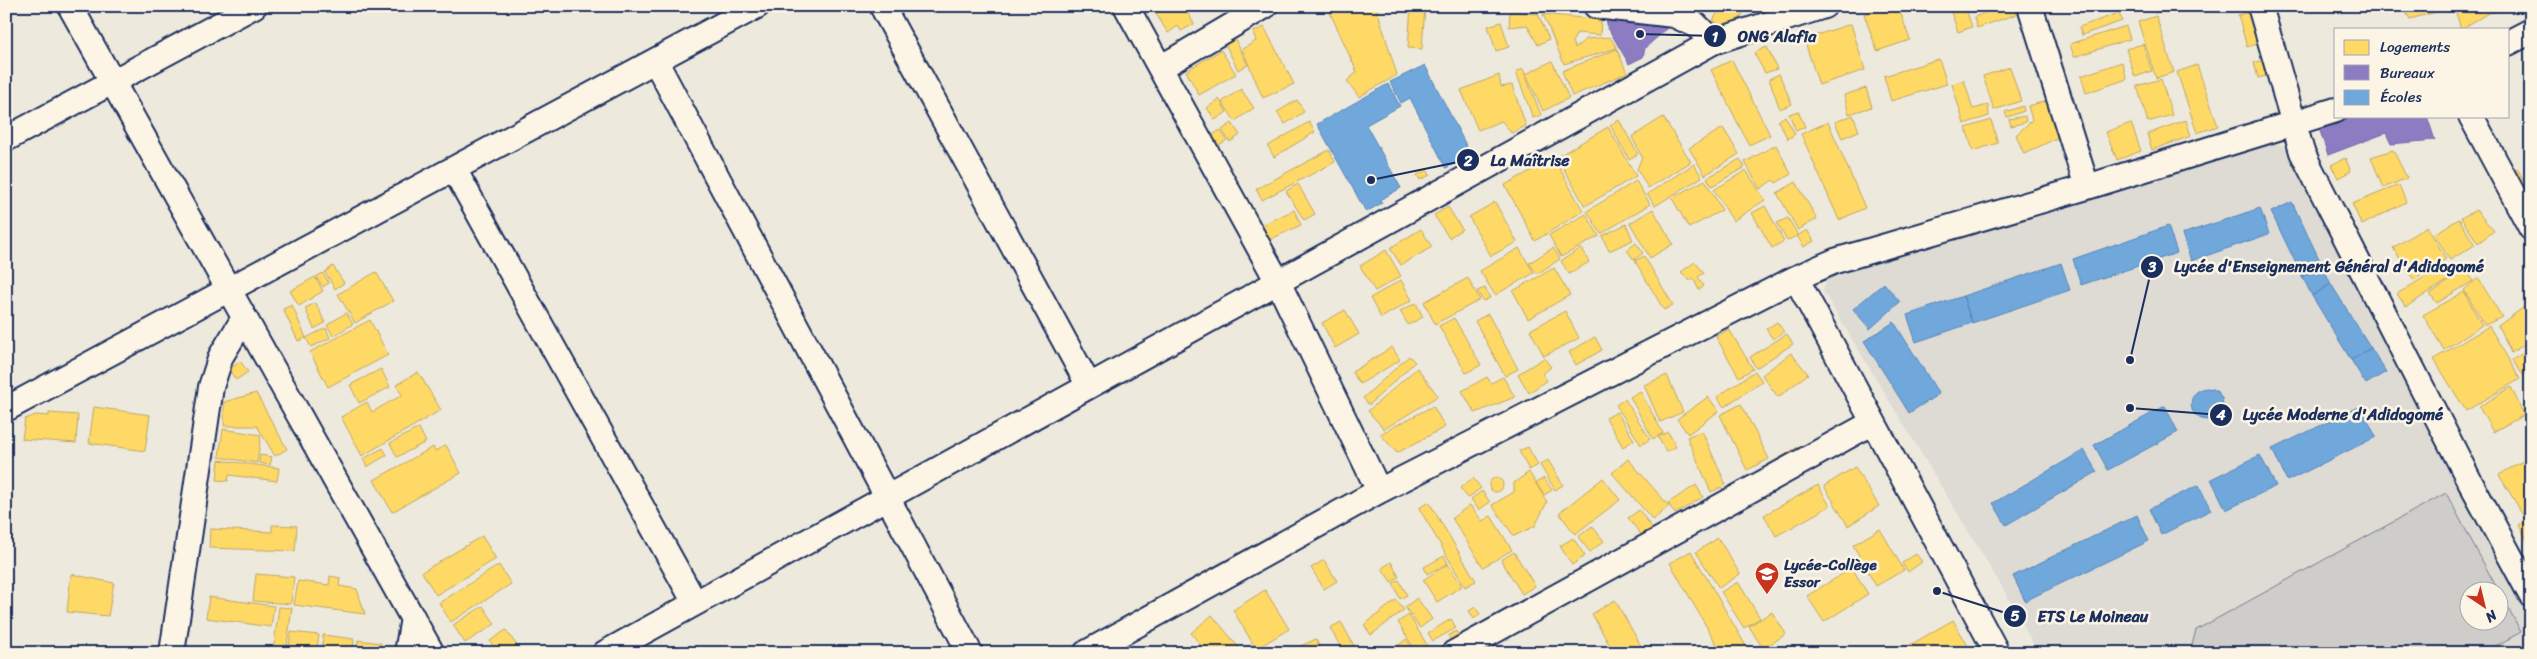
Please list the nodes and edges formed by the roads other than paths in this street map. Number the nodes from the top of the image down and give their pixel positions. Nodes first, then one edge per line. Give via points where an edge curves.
1 (70, 6) edge
2 (254, 6) edge
3 (757, 6) edge
4 (882, 6) edge
5 (1126, 6) edge
6 (1265, 6) edge
7 (1596, 6) edge
8 (1824, 6) edge
9 (2030, 6) edge
10 (2260, 6) edge
11 (2531, 31) edge
12 (1713, 42) junction
13 (2510, 42) edge
14 (656, 62) junction
15 (1160, 68) junction
16 (111, 82) junction
17 (2334, 111) edge
18 (2472, 118) edge
19 (2292, 123) junction
20 (6, 139) edge
21 (454, 169) junction
22 (2087, 187) junction
23 (2524, 199) edge
24 (2531, 228) edge
25 (1796, 278) junction
26 (1278, 282) junction
27 (228, 290) junction
28 (244, 318) junction
29 (1089, 386) junction
30 (6, 409) edge
31 (1872, 423) junction
32 (1380, 491) junction
33 (887, 498) junction
34 (2531, 595) edge
35 (695, 603) junction
36 (413, 618) junction
37 (1469, 649) edge
38 (172, 653) edge
39 (408, 653) edge
40 (432, 653) edge
41 (605, 653) edge
42 (970, 653) edge
43 (1086, 653) edge
44 (1997, 653) edge

1 - 16 street
2 - 16 street
3 - 14 street
4 - 29 street
5 - 15 street
6 - 15 street
7 - 12 street via 1674,15 1696,25
8 - 12 street
9 - 22 street
10 - 19 street
11 - 13 street
12 - 26 street
14 - 21 street
14 - 33 street
15 - 26 street
16 - 20 street
16 - 27 street
17 - 19 street
18 - 23 street
19 - 22 street
19 - 34 street via 2302,152
21 - 27 street
21 - 35 street
22 - 25 street via 1835,261
23 - 24 street
25 - 31 street
25 - 32 street
26 - 29 street
26 - 32 street
27 - 28 street
27 - 30 street
28 - 36 street
28 - 38 street via 221,356 211,387
29 - 33 street
31 - 37 street
31 - 44 street
32 - 43 street
33 - 35 street
33 - 42 street
35 - 41 street
36 - 39 street
36 - 40 street

